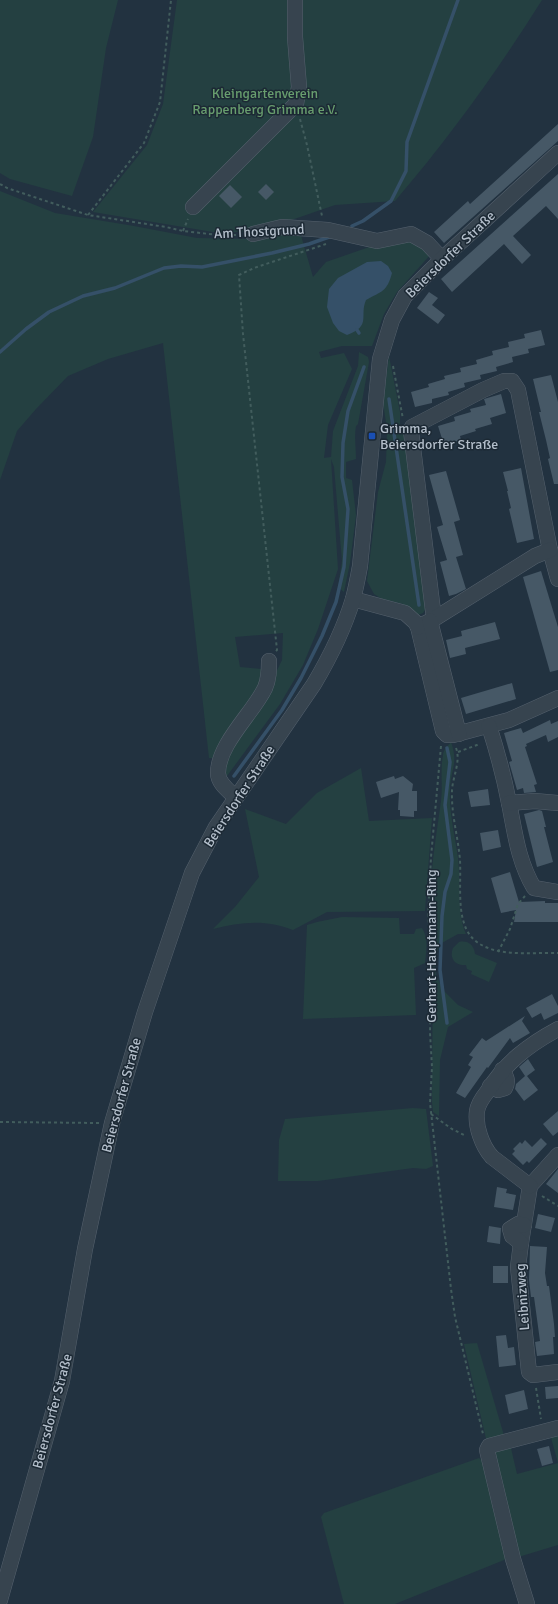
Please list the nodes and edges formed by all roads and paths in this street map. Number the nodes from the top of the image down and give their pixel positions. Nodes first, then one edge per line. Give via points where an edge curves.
1 (171, 0) edge
2 (295, 0) edge
3 (296, 104) junction
4 (558, 153) edge
5 (0, 184) edge
6 (0, 187) edge
7 (7, 188) junction
8 (193, 207) dead end
9 (88, 215) junction
10 (253, 234) joint
11 (329, 236) junction
12 (442, 259) junction
13 (393, 362) dead end
14 (411, 431) junction
15 (550, 550) junction
16 (558, 579) edge
17 (353, 599) junction
18 (427, 622) junction
19 (269, 661) joint
20 (558, 698) edge
21 (490, 730) junction
22 (451, 733) junction
23 (458, 752) junction
24 (235, 797) junction
25 (558, 803) edge
26 (509, 804) junction
27 (534, 888) junction
28 (558, 892) edge
29 (498, 952) junction
30 (558, 953) edge
31 (558, 1029) edge
32 (431, 1114) junction
33 (0, 1122) edge
34 (112, 1123) junction
35 (483, 1142) junction
36 (558, 1155) edge
37 (530, 1186) junction
38 (558, 1206) edge
39 (558, 1372) edge
40 (533, 1375) junction
41 (558, 1428) edge
42 (544, 1432) junction
43 (487, 1450) junction
44 (0, 1600) edge
45 (527, 1604) edge

1 - 9 path via 160,102 144,143
2 - 3 street via 299,87
3 - 8 street
3 - 11 path via 321,214
4 - 12 street, Beiersdorfer Straße
5 - 7 path, Am Thostgrund
6 - 7 path
7 - 9 path, Am Thostgrund
9 - 10 path, Am Thostgrund via 204,234
10 - 11 street, Am Thostgrund via 282,227
11 - 12 street, Am Thostgrund via 377,241 411,234 427,243
11 - 19 path via 239,276 277,650
12 - 17 street, Beiersdorfer Straße via 405,296 392,320 382,350 360,566
13 - 14 path via 404,423
14 - 15 street via 416,424 483,390 504,381 512,381 518,390
14 - 18 street
15 - 16 street
15 - 18 street via 535,556
17 - 18 street via 405,613 415,622
17 - 24 street, Beiersdorfer Straße via 333,652 314,684
18 - 22 street
19 - 24 street via 269,677 264,688 221,759 218,774 223,786
20 - 21 street
21 - 22 street
21 - 23 path via 477,745
21 - 26 street
22 - 23 path
22 - 32 path, Gerhart-Hauptmann-Ring via 431,865 428,919 431,936
23 - 29 path via 452,790 464,924 472,938 486,948
24 - 34 street, Beiersdorfer Straße via 192,873 145,1012
25 - 26 street via 535,801
26 - 27 street via 519,853
27 - 28 street
27 - 29 path via 518,904 510,929
29 - 30 path
31 - 35 street via 538,1040 502,1070 490,1086 477,1111
32 - 35 path via 476,1141
32 - 43 path, Gerhart-Hauptmann-Ring via 451,1289
33 - 34 path
34 - 44 street, Beiersdorfer Straße via 85,1249 62,1381
35 - 37 street via 492,1157
36 - 37 street
37 - 38 path via 537,1194
37 - 40 street, Leibnizweg via 518,1267 529,1372
39 - 40 street
40 - 42 path
41 - 42 street
42 - 43 street via 489,1446
43 - 45 street via 511,1552

